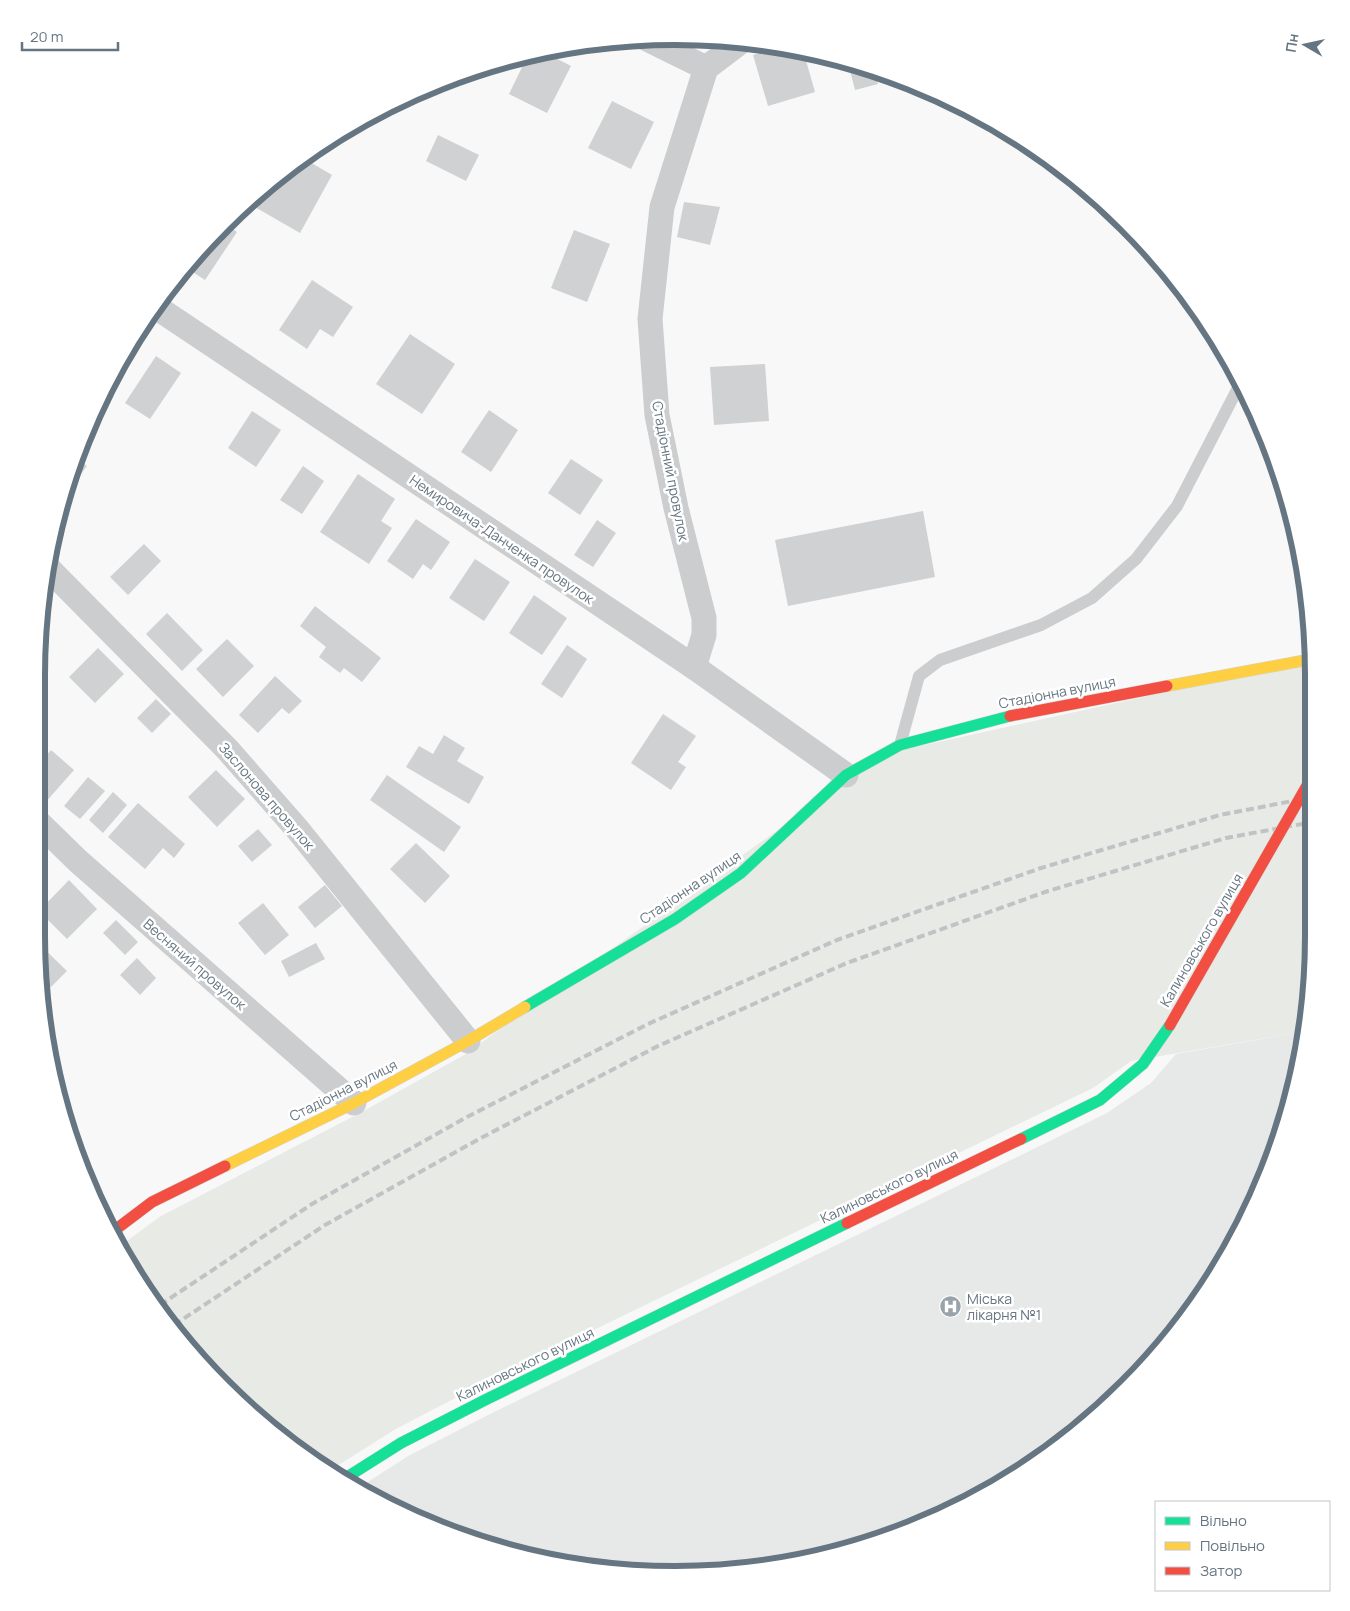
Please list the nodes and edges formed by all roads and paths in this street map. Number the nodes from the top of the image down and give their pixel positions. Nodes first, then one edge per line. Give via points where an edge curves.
1 (660, 45) edge
2 (733, 48) edge
3 (706, 68) junction
4 (162, 310) edge
5 (1237, 390) edge
6 (53, 573) edge
7 (1305, 660) edge
8 (694, 667) junction
9 (900, 745) junction
10 (846, 775) junction
11 (1305, 790) edge
12 (45, 829) edge
13 (468, 1041) junction
14 (354, 1103) junction
15 (117, 1228) edge
16 (350, 1475) edge

1 - 3 street
2 - 3 street
3 - 8 street, Стадіонний провулок via 662,207 650,319 656,415 704,618 704,635
4 - 8 street, Немировича-Данченка провулок
5 - 9 lane via 1177,506 1136,559 1084,603 1041,625 940,660 919,676
6 - 13 street, Заслонова провулок via 227,749 298,830
7 - 9 street, Стадіонна вулиця via 1020,713
8 - 10 street, Немировича-Данченка провулок
9 - 10 street, Стадіонна вулиця
10 - 13 street, Стадіонна вулиця via 741,873 675,919
11 - 16 street, Калиновського вулиця, bridge via 1170,1025 1143,1064 1100,1100 487,1399 401,1443
12 - 14 street, Весняний провулок
13 - 14 street, Стадіонна вулиця
14 - 15 street, Стадіонна вулиця via 152,1202

